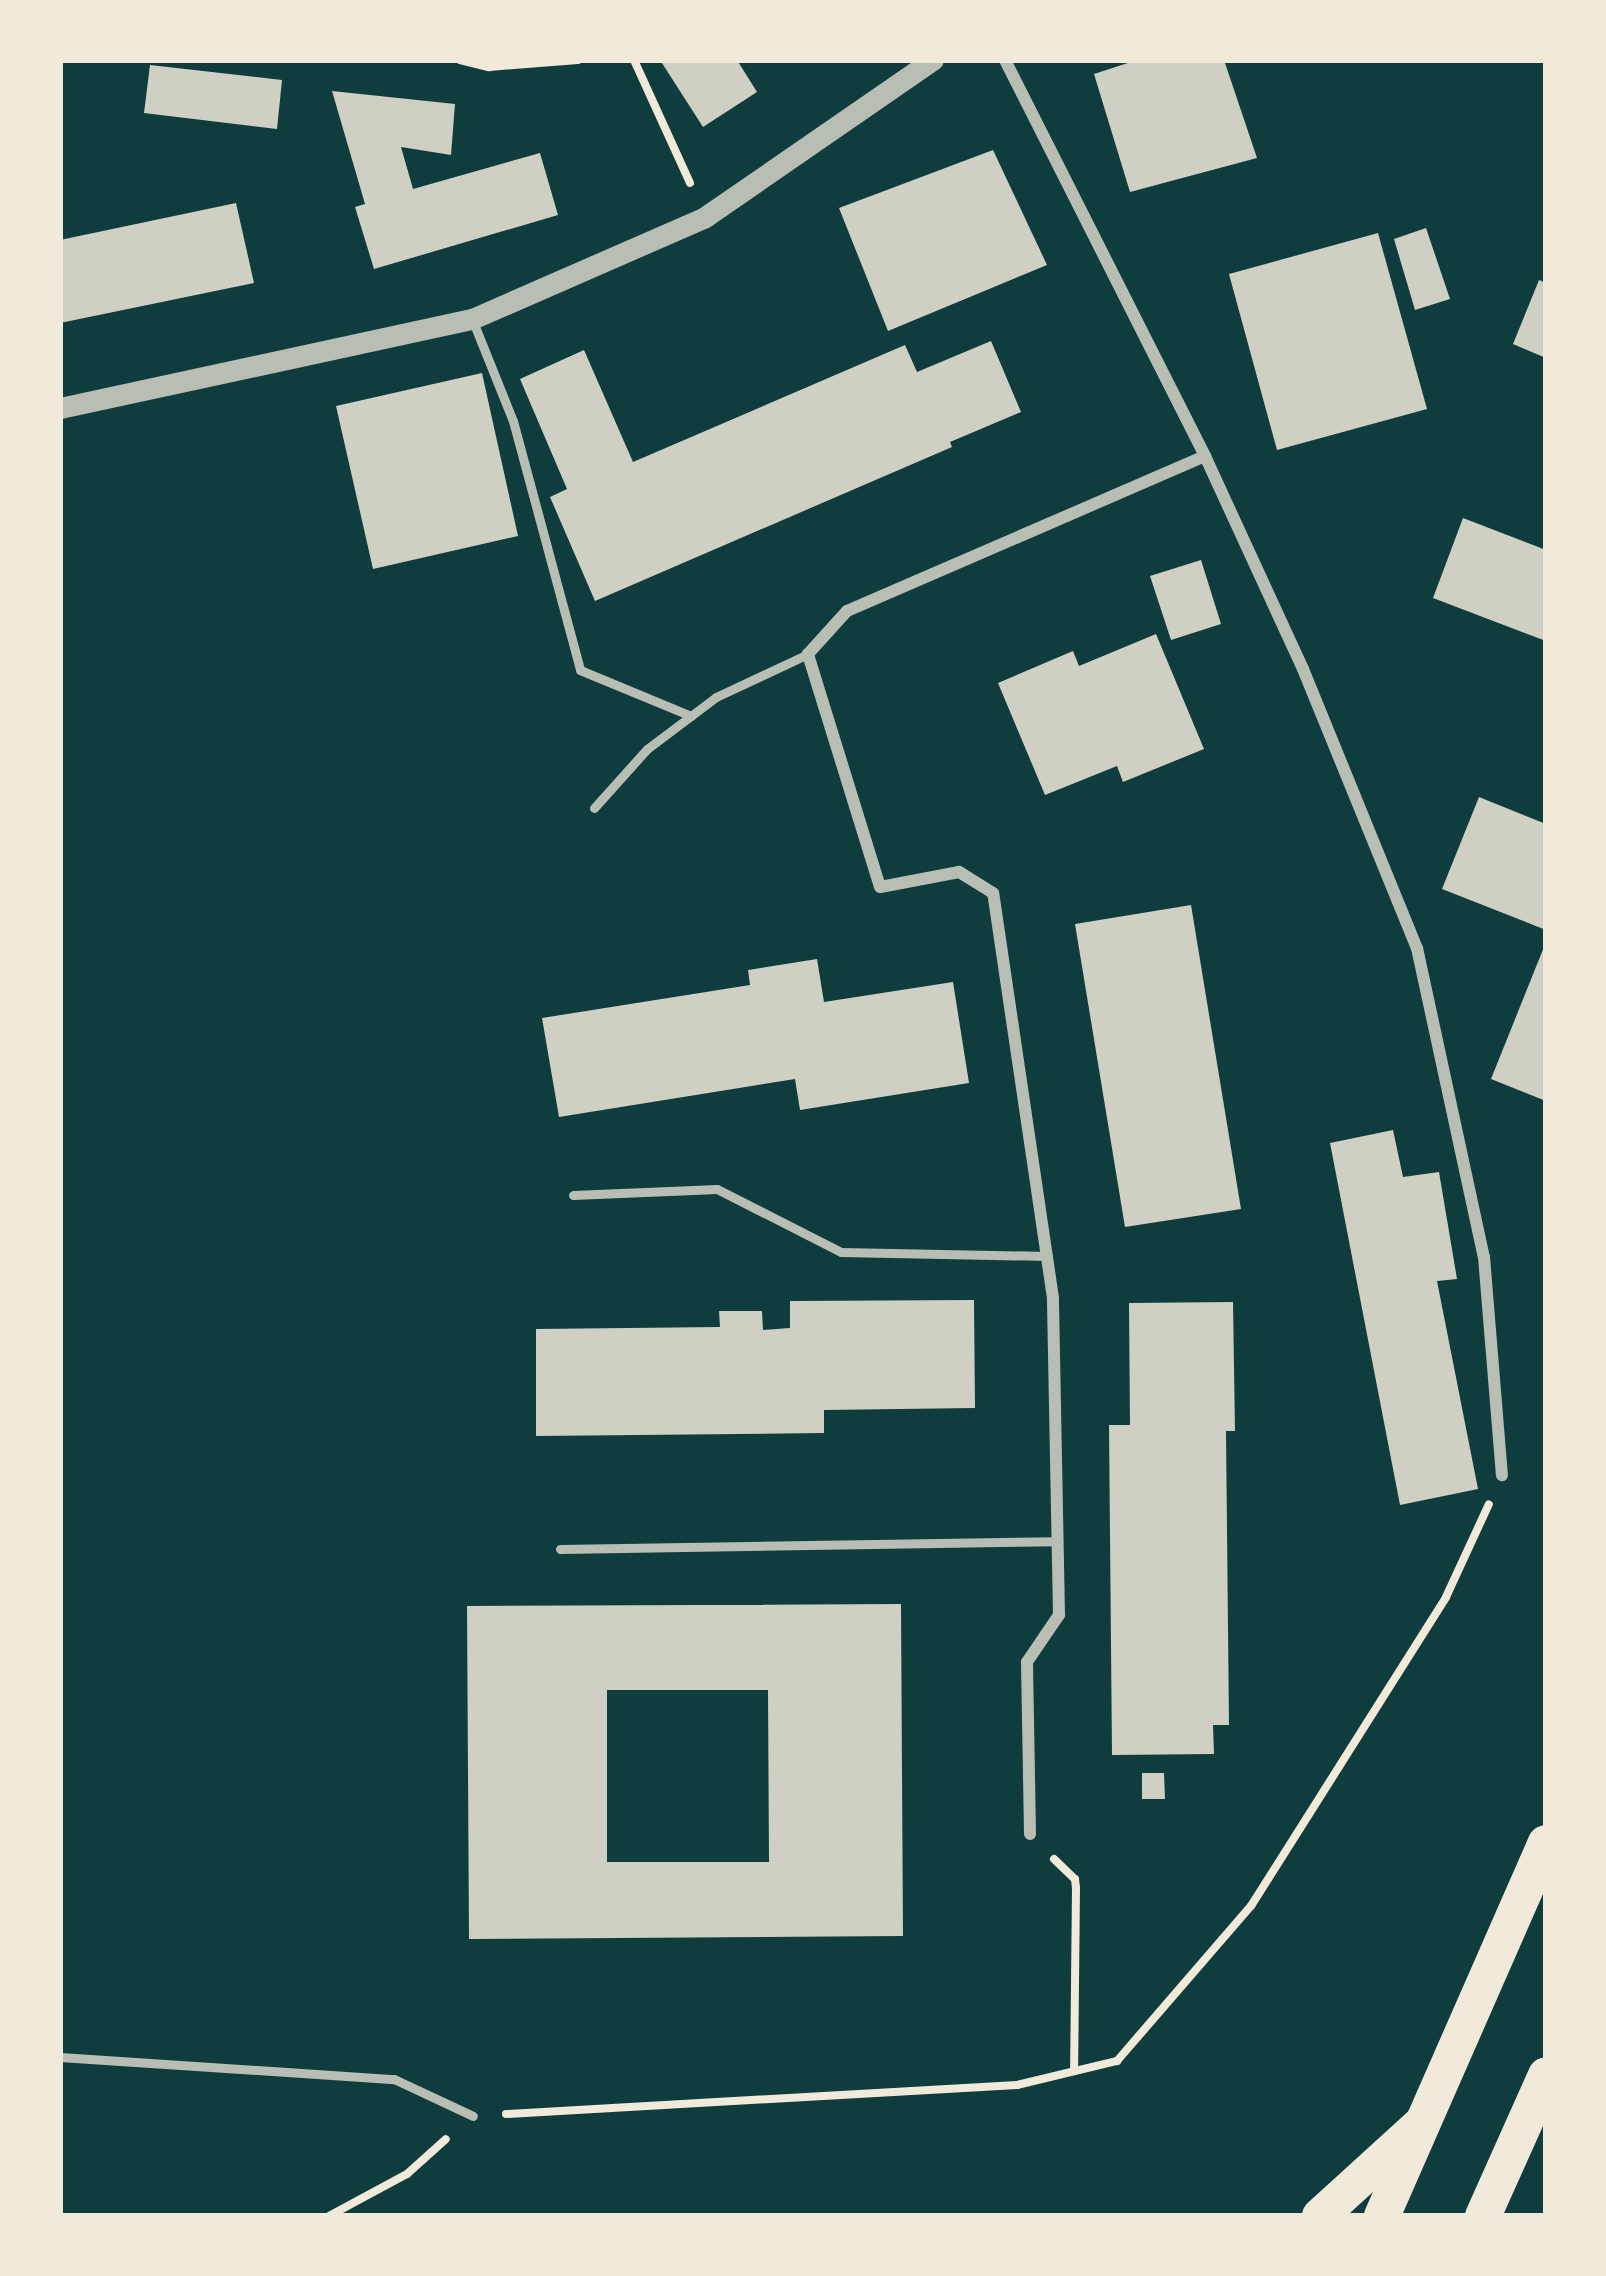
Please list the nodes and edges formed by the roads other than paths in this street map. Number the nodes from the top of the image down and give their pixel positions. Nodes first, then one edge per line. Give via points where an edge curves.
1 (933, 60) edge
2 (1005, 60) edge
3 (472, 319) junction
4 (60, 408) edge
5 (1205, 456) junction
6 (808, 654) junction
7 (691, 716) junction
8 (594, 808) dead end
9 (572, 1196) dead end
10 (1048, 1256) junction
11 (1502, 1475) road end
12 (1058, 1540) junction
13 (560, 1549) dead end
14 (1030, 1834) road end
15 (1546, 1844) edge
16 (60, 2057) edge
17 (1546, 2074) edge
18 (473, 2116) road end
19 (1429, 2118) junction
20 (1320, 2216) edge
21 (1382, 2216) edge
22 (1483, 2216) edge

1 - 3 street via 705,217
2 - 5 street
3 - 4 street
3 - 7 lane via 514,421 580,670
5 - 6 street via 847,611
5 - 11 street via 1304,669 1417,948 1484,1257
6 - 7 lane
6 - 10 street via 880,887 959,872 992,892
7 - 8 lane via 647,748
9 - 10 lane via 717,1190 841,1252
10 - 12 street
12 - 13 lane
12 - 14 street via 1059,1615 1027,1662
15 - 19 highway
16 - 18 lane via 394,2079
17 - 22 highway
19 - 20 highway
19 - 21 highway

